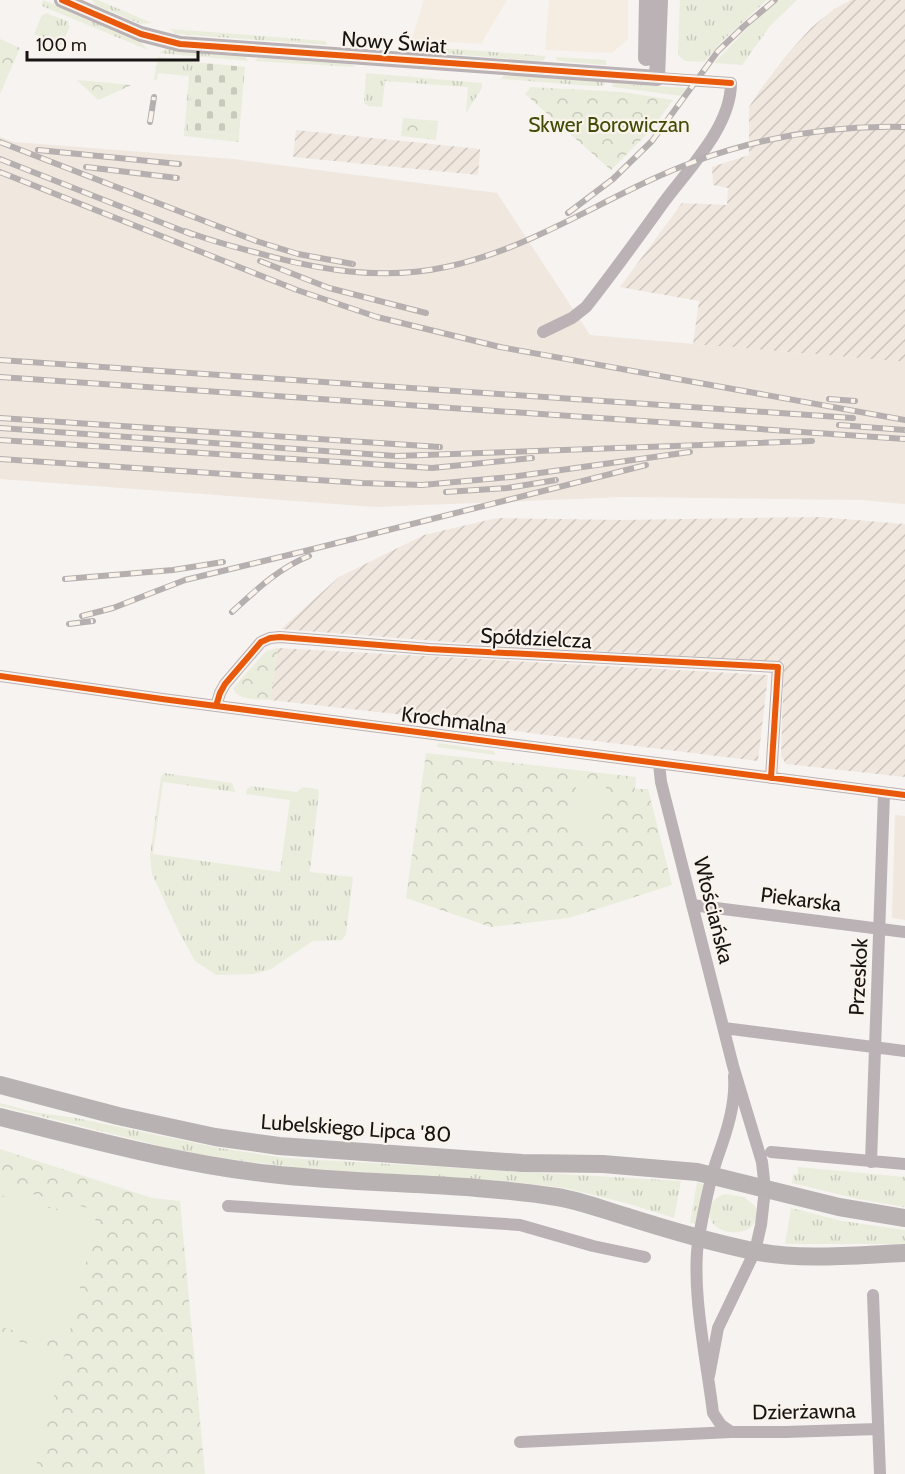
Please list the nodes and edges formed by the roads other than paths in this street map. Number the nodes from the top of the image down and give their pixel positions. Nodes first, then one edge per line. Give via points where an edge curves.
1 (62, 0) edge
2 (648, 0) edge
3 (660, 0) edge
4 (651, 77) junction
5 (543, 332) dead end
6 (0, 676) edge
7 (216, 706) junction
8 (659, 764) junction
9 (771, 778) junction
10 (884, 793) junction
11 (905, 795) edge
12 (692, 904) junction
13 (880, 928) junction
14 (905, 932) edge
15 (724, 1028) junction
16 (875, 1047) junction
17 (905, 1051) edge
18 (733, 1066) junction
19 (0, 1085) edge
20 (0, 1117) edge
21 (771, 1152) dead end
22 (871, 1162) junction
23 (905, 1164) edge
24 (714, 1175) junction
25 (765, 1189) junction
26 (228, 1206) dead end
27 (905, 1218) edge
28 (699, 1239) junction
29 (755, 1251) junction
30 (905, 1253) edge
31 (645, 1257) dead end
32 (873, 1295) dead end
33 (709, 1376) junction
34 (878, 1429) junction
35 (731, 1432) junction
36 (520, 1442) dead end
37 (880, 1474) edge

1 - 4 street, Nowy Świat via 141,34 180,44
2 - 4 street
3 - 4 street
4 - 5 street, Nowy Świat via 731,83 728,107 696,161 586,307
6 - 7 street, Krochmalna
7 - 8 street, Krochmalna
7 - 9 street, Spółdzielcza via 225,684 261,642 270,638 778,667
8 - 9 street, Krochmalna
8 - 12 street, Włościańska via 660,782
9 - 10 street, Krochmalna
10 - 11 street, Krochmalna
10 - 13 street, Przeskok
12 - 13 street, Piekarska
12 - 15 street, Włościańska
13 - 14 street, Piekarska
13 - 16 street, Przeskok
15 - 16 street
15 - 18 street, Włościańska
16 - 17 street
16 - 22 street, Przeskok
18 - 24 street, Włościańska via 731,1112
18 - 25 street, Włościańska via 762,1162
19 - 24 main road, Lubelskiego Lipca '80 via 140,1121 279,1146 603,1164
20 - 28 main road via 144,1153 272,1174 558,1197
21 - 22 street
22 - 23 street
24 - 25 main road, Lubelskiego Lipca '80
24 - 28 street, Włościańska
25 - 27 main road
25 - 29 street, Włościańska
26 - 31 street via 520,1225
28 - 29 main road
28 - 33 street via 698,1288
29 - 30 main road via 810,1256
29 - 33 street via 718,1328
32 - 34 street
33 - 35 street via 713,1413
34 - 35 street, Dzierżawna
34 - 37 street
35 - 36 street, Dzierżawna

